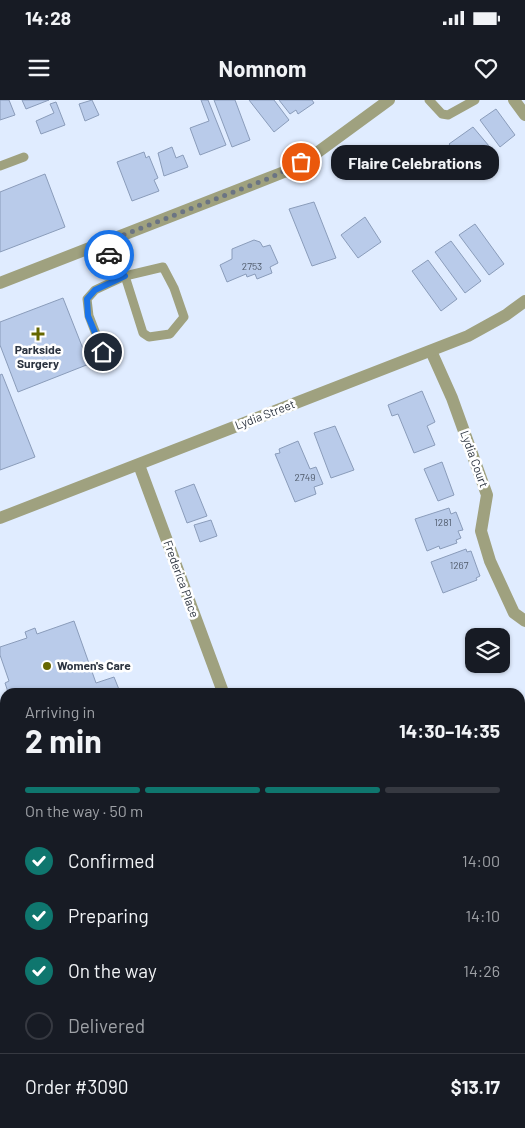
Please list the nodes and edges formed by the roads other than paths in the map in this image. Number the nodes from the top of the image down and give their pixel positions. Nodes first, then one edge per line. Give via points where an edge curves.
1 (389, 100) edge
2 (429, 100) edge
3 (514, 100) edge
4 (470, 101) edge
5 (525, 115) edge
6 (24, 157) dead end
7 (0, 166) edge
8 (103, 243) junction
9 (125, 276) junction
10 (0, 284) edge
11 (525, 302) edge
12 (431, 350) junction
13 (103, 352) dead end
14 (139, 465) junction
15 (0, 518) edge
16 (525, 621) edge
17 (221, 688) edge

1 - 8 street via 318,152 284,172
2 - 4 lane via 442,114 448,115
3 - 5 street
6 - 7 lane
8 - 9 lane via 116,268
8 - 10 street
9 - 9 lane via 163,268 184,317 170,334 149,337 143,333
9 - 13 lane via 95,290 87,299 88,316
11 - 12 street, Lydia Street via 475,332
12 - 14 street, Lydia Street
12 - 16 street, Lydia Court via 487,496 481,531 490,561 514,613
14 - 15 street, Lydia Street
14 - 17 street, Frederica Place

